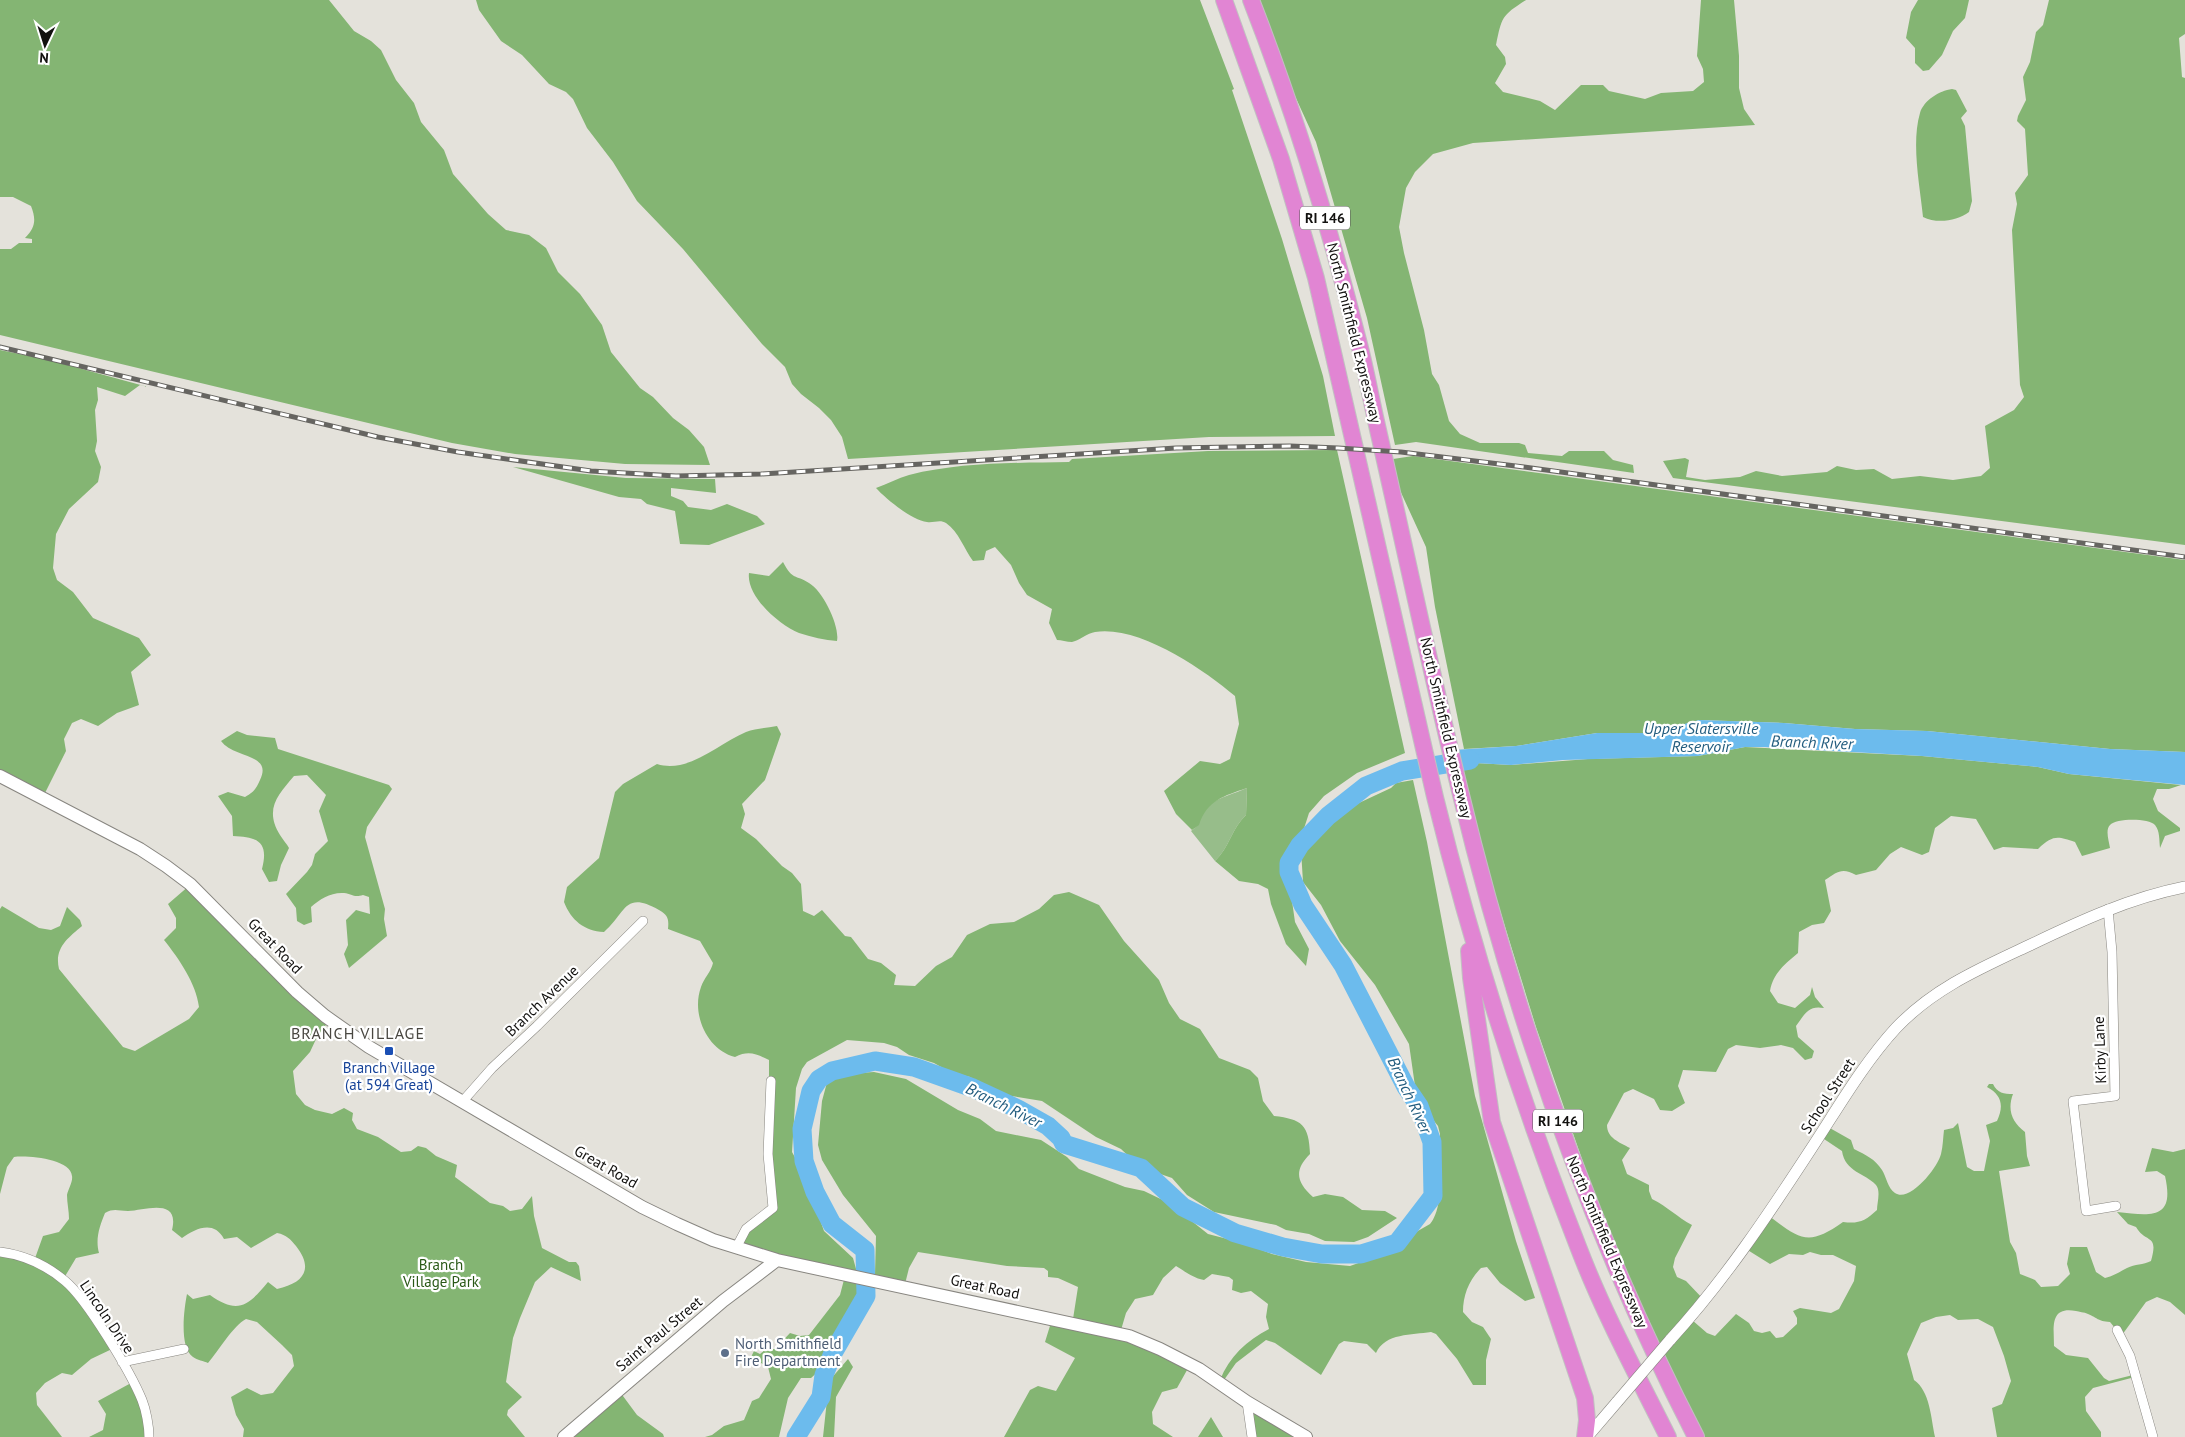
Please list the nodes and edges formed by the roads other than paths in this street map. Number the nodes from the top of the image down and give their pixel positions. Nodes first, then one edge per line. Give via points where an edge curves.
1 (1224, 0) edge
2 (1251, 0) edge
3 (0, 776) edge
4 (2185, 887) edge
5 (2108, 909) junction
6 (643, 921) dead end
7 (1468, 921) junction
8 (770, 1081) dead end
9 (462, 1102) junction
10 (2116, 1206) dead end
11 (736, 1248) junction
12 (0, 1252) edge
13 (777, 1260) junction
14 (2116, 1330) dead end
15 (184, 1349) dead end
16 (122, 1362) junction
17 (1247, 1402) junction
18 (149, 1437) edge
19 (564, 1437) edge
20 (1252, 1437) edge
21 (1306, 1437) edge
22 (1586, 1437) edge
23 (1668, 1437) edge
24 (1696, 1437) edge
25 (2153, 1437) edge

1 - 7 highway, North Smithfield Expressway / RI 146 via 1281,159 1316,278 1435,797
2 - 24 highway, North Smithfield Expressway / RI 146 via 1297,126 1359,342 1446,734 1514,990 1594,1218 1651,1347
3 - 9 main road, Great Road via 140,849 166,866 190,884 325,1016 369,1047
4 - 5 street, School Street
5 - 10 street, Kirby Lane via 2115,1096 2073,1101 2086,1211
5 - 22 street, School Street, bridge via 1957,980 1920,1004 1895,1029 1866,1065 1740,1256
6 - 9 street, Branch Avenue via 492,1068
7 - 22 highway via 1471,978 1492,1122 1585,1398
7 - 23 highway, North Smithfield Expressway / RI 146 via 1520,1090 1579,1251
8 - 11 street via 768,1154 773,1208 746,1229
9 - 11 main road, Great Road via 642,1207
11 - 13 main road, Great Road
12 - 16 street, Lincoln Drive via 21,1255 66,1282
13 - 17 main road, Great Road via 1129,1336 1199,1369
13 - 19 main road, Saint Paul Street via 723,1301
14 - 25 street via 2130,1356
15 - 16 street
16 - 18 street, Lincoln Drive via 142,1400
17 - 20 street
17 - 21 main road, Great Road

